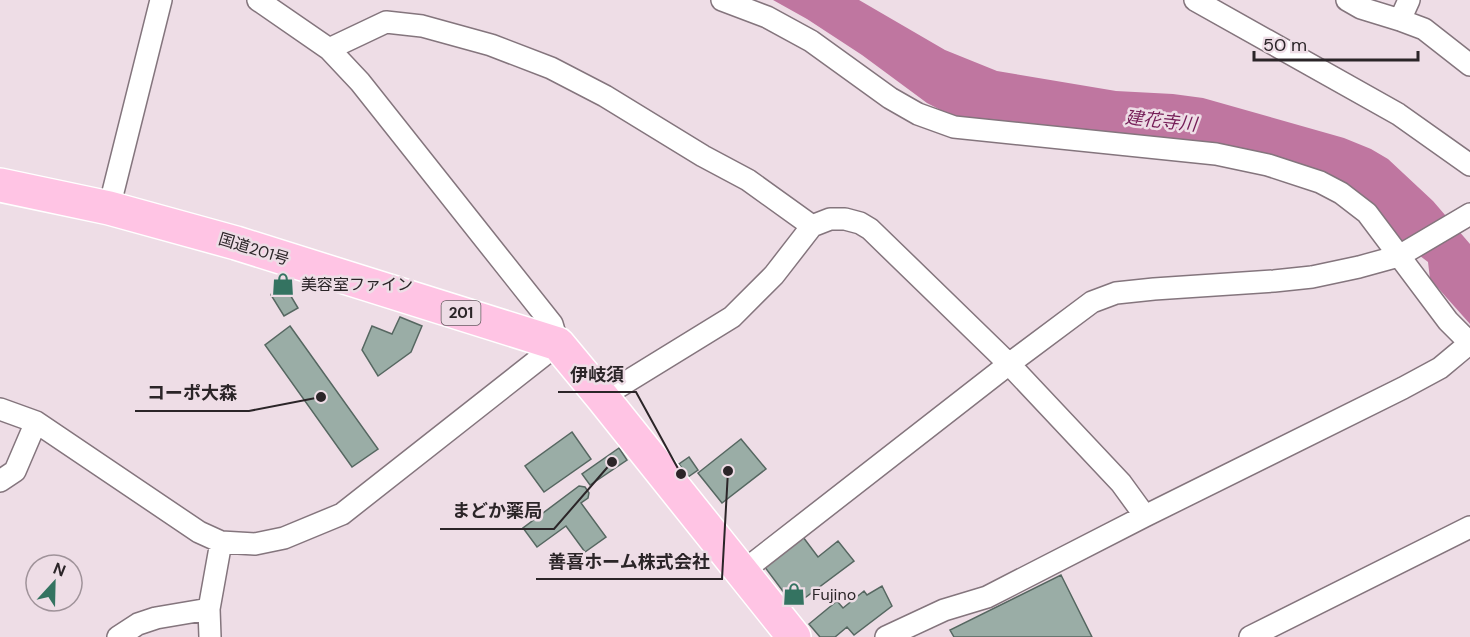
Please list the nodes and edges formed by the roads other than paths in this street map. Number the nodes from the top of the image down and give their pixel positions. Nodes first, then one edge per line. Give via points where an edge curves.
1 (161, 0) edge
2 (258, 0) edge
3 (722, 0) edge
4 (1195, 0) edge
5 (1347, 0) edge
6 (1409, 0) edge
7 (1400, 20) junction
8 (329, 49) junction
9 (1470, 64) edge
10 (1470, 165) edge
11 (0, 185) edge
12 (109, 208) junction
13 (1462, 218) edge
14 (812, 226) junction
15 (1401, 255) junction
16 (1470, 343) edge
17 (558, 344) junction
18 (1009, 364) junction
19 (602, 396) junction
20 (0, 409) edge
21 (36, 422) junction
22 (0, 481) edge
23 (1145, 516) junction
24 (1470, 527) edge
25 (221, 542) junction
26 (742, 572) junction
27 (209, 609) junction
28 (118, 637) edge
29 (210, 637) edge
30 (794, 637) edge
31 (886, 637) edge
32 (1250, 637) edge

1 - 12 street
2 - 8 street
3 - 15 street via 767,17 811,41 890,98 918,114 954,127 1216,154 1320,182 1367,213
4 - 10 street via 1398,114
5 - 7 street
6 - 7 street
7 - 9 street via 1424,29
8 - 14 street via 386,22 422,26 491,45 551,68 605,96 748,180
8 - 17 street via 360,82 552,324
11 - 12 highway, 国道201号 / 201
12 - 17 highway, 国道201号 / 201 via 236,243
13 - 15 street
14 - 18 street via 830,219 845,219 870,230
14 - 19 street via 774,275 732,317
15 - 16 street via 1448,321
15 - 18 street via 1312,277 1116,293 1092,302
16 - 23 street via 1440,368 1403,388
17 - 19 highway
17 - 25 street via 342,514 284,538 255,544
18 - 23 street via 1121,483
18 - 26 street
19 - 26 highway
20 - 21 street
21 - 22 street via 15,471
21 - 25 street via 200,532
23 - 31 street via 987,597 944,610
24 - 32 street
25 - 27 street
26 - 30 highway
27 - 28 street via 156,618
27 - 29 street

